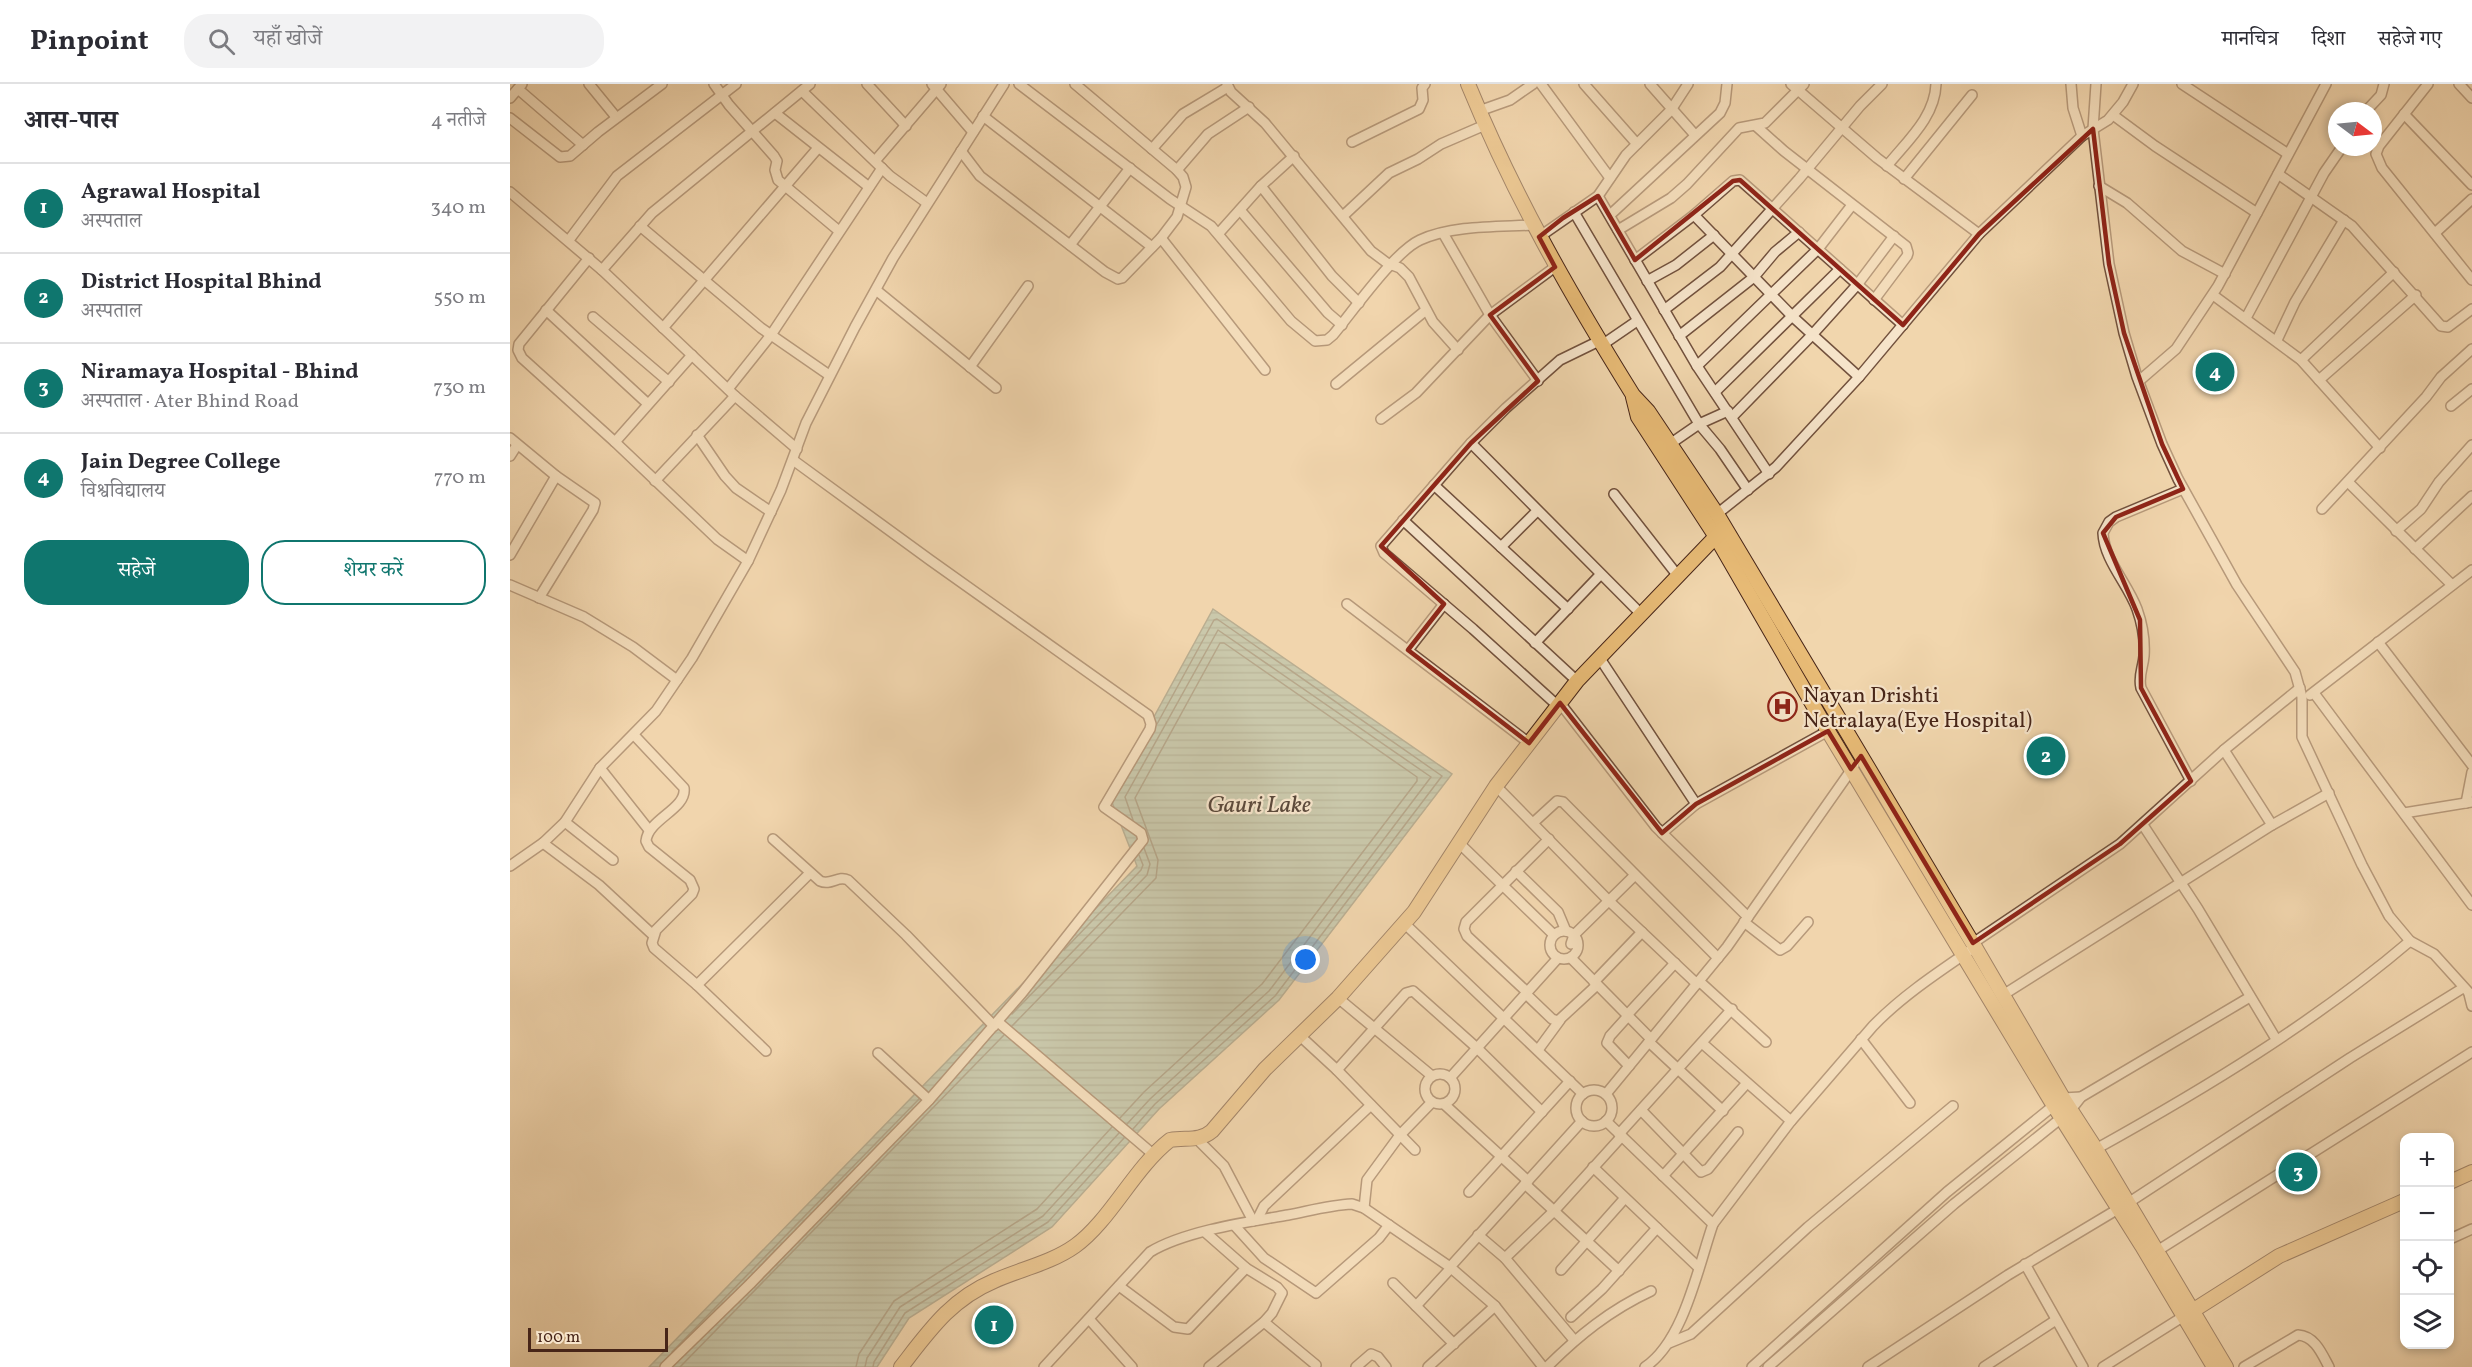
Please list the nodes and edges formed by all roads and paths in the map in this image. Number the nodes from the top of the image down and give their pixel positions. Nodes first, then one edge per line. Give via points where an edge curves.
1 (589, 84) edge
2 (662, 84) edge
3 (714, 84) edge
4 (736, 84) edge
5 (810, 84) edge
6 (867, 84) edge
7 (1004, 84) edge
8 (1019, 84) edge
9 (1425, 84) edge
10 (1468, 84) edge
11 (1533, 84) edge
12 (1540, 84) edge
13 (1584, 84) edge
14 (1650, 84) edge
15 (1688, 84) edge
16 (1727, 84) edge
17 (1882, 84) edge
18 (1936, 84) edge
19 (2071, 84) edge
20 (2096, 84) edge
21 (2133, 84) edge
22 (2182, 84) edge
23 (2384, 84) edge
24 (2428, 84) edge
25 (2459, 84) edge
26 (1079, 85) edge
27 (1228, 85) edge
28 (520, 86) edge
29 (937, 86) edge
30 (1798, 86) edge
31 (2321, 86) edge
32 (802, 91) junction
33 (1972, 94) dead end
34 (722, 96) junction
35 (510, 98) edge
36 (2472, 98) edge
37 (2374, 102) edge
38 (1249, 107) junction
39 (1671, 110) junction
40 (1479, 111) junction
41 (775, 113) junction
42 (2404, 114) junction
43 (2113, 115) junction
44 (983, 116) junction
45 (616, 117) junction
46 (510, 118) edge
47 (1485, 125) junction
48 (906, 126) junction
49 (1756, 126) junction
50 (1841, 128) junction
51 (2093, 129) junction
52 (753, 131) junction
53 (973, 132) junction
54 (1695, 135) junction
55 (2082, 136) junction
56 (1352, 142) dead end
57 (1637, 144) junction
58 (583, 145) junction
59 (818, 148) junction
60 (1152, 149) junction
61 (961, 151) junction
62 (2288, 154) junction
63 (1294, 156) junction
64 (2336, 156) edge
65 (879, 165) junction
66 (1887, 166) junction
67 (1130, 168) junction
68 (1807, 169) junction
69 (1177, 170) junction
70 (2278, 174) junction
71 (1610, 178) junction
72 (1904, 179) junction
73 (2472, 185) edge
74 (784, 186) junction
75 (1262, 186) junction
76 (2099, 186) junction
77 (869, 187) junction
78 (510, 192) edge
79 (1598, 196) junction
80 (2311, 197) junction
81 (2472, 199) edge
82 (927, 203) junction
83 (1852, 205) junction
84 (1100, 206) junction
85 (1180, 206) junction
86 (1772, 209) junction
87 (1240, 210) junction
88 (1574, 213) junction
89 (2257, 213) junction
90 (1610, 215) junction
91 (1694, 215) junction
92 (1343, 216) junction
93 (2344, 220) junction
94 (640, 226) junction
95 (1618, 230) junction
96 (840, 231) junction
97 (1536, 231) junction
98 (1798, 232) junction
99 (1219, 233) junction
100 (1443, 233) junction
101 (2434, 233) junction
102 (1979, 234) junction
103 (1714, 235) junction
104 (1894, 236) junction
105 (1161, 238) junction
106 (569, 240) junction
107 (1070, 245) junction
108 (1152, 247) junction
109 (1818, 249) junction
110 (1732, 254) junction
111 (589, 258) junction
112 (1635, 260) junction
113 (1392, 264) junction
114 (1555, 267) junction
115 (1840, 269) junction
116 (602, 270) junction
117 (2394, 272) junction
118 (2225, 274) junction
119 (1754, 277) junction
120 (2472, 278) edge
121 (704, 280) junction
122 (1647, 281) junction
123 (1857, 285) junction
124 (1028, 286) dead end
125 (876, 290) junction
126 (2213, 294) junction
127 (2416, 295) junction
128 (1772, 296) junction
129 (1874, 300) junction
130 (1359, 303) junction
131 (2472, 309) edge
132 (546, 310) junction
133 (1426, 310) junction
134 (1664, 310) junction
135 (1490, 315) junction
136 (593, 317) dead end
137 (1793, 317) junction
138 (2246, 318) junction
139 (1637, 321) junction
140 (1342, 324) junction
141 (1903, 325) junction
142 (663, 328) junction
143 (771, 335) junction
144 (1812, 335) junction
145 (1679, 336) junction
146 (2277, 340) junction
147 (1600, 343) junction
148 (2472, 349) edge
149 (1458, 350) junction
150 (692, 355) junction
151 (2301, 360) junction
152 (1697, 366) junction
153 (970, 367) junction
154 (1265, 370) dead end
155 (829, 375) junction
156 (1859, 377) junction
157 (2319, 380) junction
158 (1538, 381) junction
159 (2139, 381) junction
160 (669, 382) junction
161 (1336, 384) dead end
162 (996, 388) dead end
163 (728, 389) junction
164 (2472, 389) edge
165 (1714, 392) junction
166 (1632, 395) junction
167 (735, 396) junction
168 (648, 404) junction
169 (2451, 406) dead end
170 (1730, 414) junction
171 (1381, 419) dead end
172 (1699, 424) junction
173 (697, 435) junction
174 (514, 441) edge
175 (615, 442) junction
176 (1471, 443) junction
177 (1670, 444) junction
178 (2472, 445) edge
179 (797, 448) junction
180 (2379, 448) junction
181 (510, 456) edge
182 (793, 460) junction
183 (1769, 474) junction
184 (556, 476) junction
185 (655, 481) junction
186 (2348, 482) junction
187 (1434, 485) junction
188 (2183, 489) junction
189 (1748, 490) junction
190 (1614, 494) dead end
191 (2472, 496) edge
192 (2322, 509) dead end
193 (1537, 511) junction
194 (771, 512) junction
195 (1717, 514) junction
196 (1403, 520) junction
197 (2396, 531) junction
198 (1720, 532) junction
199 (1501, 547) junction
200 (2415, 549) junction
201 (510, 555) edge
202 (748, 561) junction
203 (2472, 570) edge
204 (1600, 575) junction
205 (1678, 576) junction
206 (2452, 585) junction
207 (511, 589) edge
208 (539, 598) junction
209 (1347, 604) dead end
210 (1444, 604) junction
211 (1568, 609) junction
212 (1641, 615) junction
213 (2378, 642) junction
214 (1535, 643) junction
215 (1408, 650) junction
216 (1599, 657) junction
217 (677, 680) junction
218 (1577, 681) junction
219 (2301, 693) junction
220 (2314, 693) junction
221 (1559, 705) junction
222 (1828, 731) junction
223 (634, 735) junction
224 (1529, 743) junction
225 (2224, 750) junction
226 (1861, 756) junction
227 (2472, 765) edge
228 (600, 768) junction
229 (1851, 769) junction
230 (2472, 772) edge
231 (2191, 780) junction
232 (1496, 786) junction
233 (2329, 793) junction
234 (2469, 803) edge
235 (1696, 804) junction
236 (2404, 813) junction
237 (565, 822) junction
238 (1533, 823) junction
239 (2143, 825) junction
240 (2272, 825) junction
241 (649, 830) junction
242 (1662, 833) junction
243 (772, 839) dead end
244 (1549, 839) junction
245 (543, 843) junction
246 (1459, 843) junction
247 (612, 860) dead end
248 (510, 866) edge
249 (1516, 871) junction
250 (810, 873) junction
251 (1634, 876) junction
252 (2181, 883) junction
253 (1501, 885) junction
254 (1608, 900) junction
255 (2472, 905) edge
256 (1746, 920) junction
257 (1808, 922) dead end
258 (1404, 923) junction
259 (1642, 932) junction
260 (653, 935) junction
261 (1554, 935) junction
262 (2410, 941) junction
263 (1567, 948) junction
264 (1971, 948) junction
265 (1718, 958) junction
266 (1675, 963) junction
267 (1596, 983) junction
268 (1698, 983) junction
269 (697, 985) junction
270 (1527, 993) junction
271 (2468, 993) edge
272 (2003, 995) junction
273 (2250, 997) junction
274 (1338, 998) junction
275 (2472, 1006) edge
276 (1732, 1009) junction
277 (1628, 1016) junction
278 (1504, 1018) junction
279 (1560, 1020) junction
280 (996, 1024) junction
281 (1374, 1028) junction
282 (1299, 1035) junction
283 (1861, 1039) junction
284 (2276, 1039) junction
285 (1650, 1041) junction
286 (1766, 1042) dead end
287 (1702, 1043) junction
288 (1477, 1048) junction
289 (1538, 1050) junction
290 (766, 1051) dead end
291 (2472, 1052) edge
292 (878, 1053) dead end
293 (1629, 1066) junction
294 (1678, 1069) junction
295 (1337, 1070) junction
296 (1432, 1076) junction
297 (1450, 1078) junction
298 (1569, 1081) junction
299 (1748, 1083) junction
300 (1583, 1094) junction
301 (1606, 1094) junction
302 (929, 1100) junction
303 (1432, 1102) junction
304 (1910, 1103) dead end
305 (1444, 1104) junction
306 (1371, 1105) junction
307 (1953, 1106) dead end
308 (2062, 1108) junction
309 (1641, 1110) junction
310 (1723, 1111) junction
311 (1542, 1112) junction
312 (1582, 1121) junction
313 (1606, 1121) junction
314 (1791, 1121) junction
315 (1738, 1132) dead end
316 (1400, 1135) junction
317 (1620, 1135) junction
318 (1197, 1139) junction
319 (2096, 1149) junction
320 (1415, 1150) dead end
321 (1154, 1155) junction
322 (1682, 1155) junction
323 (1502, 1158) junction
324 (1593, 1167) junction
325 (2472, 1172) edge
326 (1663, 1176) junction
327 (2454, 1180) edge
328 (1527, 1182) junction
329 (1469, 1191) dead end
330 (1625, 1198) junction
331 (2400, 1203) edge
332 (2123, 1205) junction
333 (1365, 1208) junction
334 (1555, 1210) junction
335 (1255, 1221) junction
336 (1713, 1224) junction
337 (1389, 1225) junction
338 (1235, 1226) junction
339 (1656, 1228) junction
340 (2472, 1228) edge
341 (1205, 1232) junction
342 (1478, 1235) junction
343 (2454, 1237) edge
344 (1587, 1240) junction
345 (2157, 1251) junction
346 (1505, 1258) junction
347 (2025, 1264) junction
348 (1698, 1267) junction
349 (1246, 1268) junction
350 (1451, 1268) junction
351 (1561, 1270) dead end
352 (1619, 1270) junction
353 (1393, 1283) dead end
354 (1119, 1286) junction
355 (1651, 1291) dead end
356 (1416, 1306) junction
357 (1495, 1306) junction
358 (2188, 1313) junction
359 (1571, 1317) dead end
360 (1089, 1319) junction
361 (2056, 1320) junction
362 (1264, 1322) junction
363 (1575, 1340) junction
364 (1669, 1343) junction
365 (1454, 1344) junction
366 (1215, 1365) edge
367 (1317, 1366) edge
368 (666, 1367) edge
369 (901, 1367) edge
370 (1044, 1367) edge
371 (1132, 1367) edge
372 (1356, 1367) edge
373 (1386, 1367) edge
374 (1428, 1367) edge
375 (1545, 1367) edge
376 (1645, 1367) edge
377 (1752, 1367) edge
378 (1768, 1367) edge
379 (1868, 1367) edge
380 (1984, 1367) edge
381 (2083, 1367) edge
382 (2103, 1367) edge
383 (2214, 1367) edge
384 (2226, 1367) edge
385 (2244, 1367) edge
386 (2330, 1367) edge

1 - 45 street
2 - 45 street
3 - 34 street
4 - 34 street
5 - 32 street
6 - 48 street
7 - 44 street
8 - 67 street
9 - 56 street via 1419,110
10 - 40 highway
11 - 40 street via 1510,100
12 - 71 street
13 - 57 street
14 - 39 street
15 - 39 street
16 - 54 street via 1724,108
17 - 50 street
18 - 66 street via 1930,112
19 - 55 street via 2073,108
20 - 51 street
21 - 43 street
22 - 62 street
23 - 37 street
24 - 42 street
25 - 36 street
26 - 60 street
27 - 38 street
27 - 60 street via 1183,114
28 - 35 street
28 - 58 street
29 - 48 street
29 - 53 street
30 - 49 street via 1765,123
30 - 50 street
31 - 62 street
32 - 41 street
32 - 65 street
33 - 72 street
34 - 52 street
34 - 106 street via 617,176
38 - 63 street
38 - 69 street via 1208,134
39 - 54 street
39 - 57 street
40 - 47 highway
41 - 52 street
41 - 59 street
42 - 73 street
42 - 101 street via 2379,146 2376,158
43 - 51 street
43 - 89 street
44 - 53 street
44 - 84 street
45 - 58 street
46 - 58 street via 560,157 570,156
47 - 92 street via 1440,144 1389,173
47 - 97 highway
48 - 65 street
49 - 68 street
49 - 95 street via 1738,128 1679,191
50 - 66 street
50 - 68 street
51 - 55 street
51 - 76 street
52 - 74 street via 777,160 776,175
52 - 94 street via 665,201
53 - 61 street
54 - 90 street
55 - 102 street
57 - 71 street
59 - 74 street
59 - 77 street
60 - 69 street
61 - 82 street
61 - 107 street via 975,171
62 - 70 street
63 - 75 street
63 - 92 street
64 - 80 street
65 - 77 street
65 - 82 street
66 - 72 street
67 - 84 street
67 - 85 street
68 - 83 street
68 - 86 street
69 - 85 street via 1186,187
70 - 80 street
70 - 89 street
71 - 79 street
72 - 102 street
74 - 96 street
74 - 121 street
75 - 87 street
75 - 130 street via 1332,276
76 - 118 street via 2127,203 2182,251
76 - 159 street via 2109,264
77 - 96 street
78 - 106 street
79 - 88 street
79 - 90 street
80 - 93 street
80 - 138 street
81 - 101 street
82 - 125 street
83 - 104 street
83 - 109 street
84 - 107 street
84 - 108 street
85 - 99 street
85 - 105 street via 1173,224
86 - 91 street via 1746,184 1736,180
86 - 98 street
86 - 110 street
87 - 99 street
87 - 140 street via 1328,313
88 - 97 street
88 - 139 street
89 - 118 street
90 - 95 street
91 - 103 street
91 - 112 street
92 - 113 street via 1371,251
93 - 117 street
93 - 146 street
94 - 116 street
94 - 121 street
95 - 112 street
96 - 143 street
97 - 100 street
97 - 114 highway
98 - 109 street
98 - 119 street
99 - 140 street via 1301,332 1321,342
100 - 113 street via 1410,246
100 - 135 street
101 - 120 street
102 - 141 street
103 - 110 street
103 - 122 street via 1676,265
104 - 123 street
104 - 129 street via 1908,253
105 - 108 street
105 - 154 street
106 - 111 street
107 - 108 street via 1118,279 1127,275
109 - 115 street
109 - 128 street
110 - 119 street
110 - 134 street via 1713,274
111 - 116 street
111 - 132 street
112 - 122 street
113 - 130 street
113 - 133 street via 1409,277
114 - 135 street
114 - 147 highway
115 - 123 street
115 - 137 street
116 - 142 street
117 - 127 street
117 - 151 street
118 - 126 street
119 - 128 street
119 - 145 street
121 - 142 street
121 - 143 street
122 - 134 street
123 - 129 street
123 - 144 street
124 - 153 street
125 - 153 street
125 - 155 street
126 - 138 street
126 - 159 street via 2176,349
127 - 131 street via 2445,328
127 - 157 street
128 - 137 street
128 - 152 street
129 - 141 street
130 - 140 street
132 - 168 street
132 - 175 street via 519,344 522,358
133 - 149 street
133 - 161 street
134 - 145 street
135 - 149 street
135 - 158 street
136 - 160 street
137 - 144 street
137 - 165 street
138 - 146 street
139 - 147 street
139 - 172 street
141 - 156 street
142 - 150 street
143 - 155 street
143 - 163 street
144 - 156 street
144 - 170 street
145 - 152 street
146 - 151 street
147 - 158 street via 1568,356
147 - 166 highway
148 - 180 street via 2441,377
149 - 171 street via 1410,399
150 - 160 street
150 - 163 street
151 - 157 street
152 - 165 street
153 - 162 street
155 - 179 street
156 - 183 street
157 - 180 street
158 - 176 street
159 - 188 street
160 - 168 street
163 - 167 street
164 - 169 street
165 - 170 street
166 - 177 highway
166 - 198 highway via 1638,417
167 - 173 street
167 - 179 street
168 - 175 street
170 - 172 street
170 - 183 street
172 - 177 street
172 - 189 street
173 - 185 street
173 - 194 street via 736,488
174 - 181 street
174 - 184 street
175 - 185 street
176 - 187 street
176 - 193 street
177 - 195 highway
178 - 197 street via 2421,509
179 - 182 street
180 - 186 street
182 - 194 street
182 - 280 street via 1150,719 1150,729 1104,807 1141,833 1143,840
183 - 189 street
184 - 201 street
184 - 208 street via 595,503
185 - 202 street
186 - 192 street
186 - 197 street
187 - 196 street
187 - 199 street
188 - 219 street via 2241,591 2295,672
188 - 231 street via 2116,517 2103,532 2105,546 2140,620 2144,656 2141,688
189 - 195 street
190 - 205 street
191 - 200 street
193 - 199 street
193 - 204 street
194 - 202 street
195 - 198 highway
196 - 210 street via 1381,549
196 - 214 street
197 - 200 street
198 - 205 highway
198 - 222 highway
198 - 226 highway
199 - 211 street
200 - 206 street
202 - 217 street
203 - 206 street
204 - 211 street
204 - 212 street
205 - 212 highway
206 - 213 street
207 - 208 street
208 - 217 street via 584,618 633,647
209 - 215 street
210 - 215 street
210 - 221 street
211 - 214 street
212 - 216 highway
213 - 220 street
213 - 227 street
214 - 218 street
215 - 224 street
216 - 218 highway
216 - 235 street
217 - 223 street
218 - 221 highway
219 - 220 street
219 - 225 street
219 - 233 street via 2302,737
220 - 236 street
221 - 224 highway
221 - 242 street
222 - 229 highway
222 - 235 street
223 - 228 street
223 - 241 street via 684,788 685,794
224 - 232 highway
225 - 231 street
225 - 240 street
226 - 229 street
226 - 264 highway
228 - 237 street
228 - 241 street
229 - 256 street
229 - 264 highway
230 - 234 street
231 - 239 street
232 - 238 street
232 - 246 highway
233 - 240 street
233 - 262 street via 2382,903
234 - 236 street
235 - 242 street
236 - 255 street
237 - 245 street
237 - 247 street
238 - 244 street
238 - 251 street via 1557,801 1563,802
239 - 252 street
239 - 264 street
240 - 252 street
241 - 260 street via 649,847 690,880 694,889
242 - 256 street
243 - 250 street
244 - 249 street
244 - 254 street
245 - 248 street
245 - 260 street via 598,885
246 - 253 street
246 - 258 highway
249 - 253 street
249 - 263 street via 1558,912
250 - 269 street
250 - 280 street via 824,883 848,880
251 - 254 street
251 - 265 street
252 - 272 street
252 - 273 street
253 - 261 street
253 - 270 street via 1466,922 1464,933
254 - 259 street
254 - 263 street
256 - 257 street via 1780,950
256 - 265 street
258 - 274 highway
258 - 278 street
259 - 266 street
259 - 267 street
260 - 269 street via 654,948
261 - 263 street
261 - 263 street via 1551,948
262 - 271 street via 2434,954
262 - 284 street via 2360,983
263 - 267 street
263 - 270 street
264 - 272 highway
264 - 283 street via 1887,1011
264 - 308 highway
265 - 268 street
266 - 268 street
266 - 277 street
267 - 277 street
267 - 279 street
268 - 276 street
268 - 285 street
269 - 290 street
270 - 278 street
270 - 279 street via 1552,1019
271 - 275 street
271 - 332 street via 2350,1058
272 - 308 highway
273 - 284 street
273 - 308 street
274 - 281 street
274 - 282 highway
276 - 286 street
276 - 287 street
277 - 285 street
277 - 293 street via 1607,1043
278 - 288 street
278 - 289 street
279 - 289 street
280 - 302 street
280 - 321 street
281 - 288 street via 1406,993 1413,991
281 - 295 street
281 - 296 street
282 - 295 street
282 - 318 highway via 1212,1131
283 - 304 street
283 - 314 street
284 - 319 street
285 - 293 street
285 - 294 street
287 - 294 street
287 - 299 street
288 - 297 street
288 - 311 street
289 - 298 street
291 - 345 street
292 - 302 street
293 - 301 street
294 - 309 street
294 - 310 street
295 - 306 street
296 - 297 street
296 - 303 street via 1425,1092
297 - 305 street via 1455,1091
298 - 300 street
298 - 311 street
299 - 310 street
299 - 314 street
300 - 301 street via 1592,1090
300 - 312 street via 1576,1107
301 - 313 street via 1612,1107
302 - 368 street
303 - 305 street
303 - 316 street
305 - 323 street
306 - 316 street
306 - 335 street via 1264,1206
307 - 364 street via 1808,1227 1691,1334
308 - 319 highway
308 - 332 highway
308 - 377 street via 1947,1192
308 - 378 street
309 - 317 street
309 - 322 street
310 - 322 street
311 - 323 street
312 - 313 street via 1592,1126
312 - 328 street
313 - 317 street
314 - 336 street
315 - 322 street via 1704,1172
316 - 320 street
316 - 333 street via 1367,1180
317 - 324 street
317 - 326 street
318 - 321 highway via 1170,1140
318 - 335 street via 1224,1166
319 - 332 highway
321 - 369 highway via 1076,1245 968,1294 951,1307
322 - 326 street
323 - 328 street
323 - 329 street
324 - 330 street
324 - 334 street
325 - 327 highway
326 - 336 street
328 - 334 street
328 - 342 street
330 - 339 street
330 - 344 street
331 - 358 highway via 2279,1256
332 - 345 highway
332 - 347 street
332 - 358 highway
333 - 335 street via 1341,1204
333 - 337 street
334 - 344 street
334 - 346 street
335 - 338 street
336 - 348 street
337 - 338 street via 1316,1293 1264,1258
337 - 350 street
338 - 341 street
339 - 348 street
339 - 352 street
340 - 343 street
341 - 349 street
341 - 354 street via 1150,1252
342 - 346 street
342 - 350 street
344 - 351 street
344 - 352 street
345 - 358 highway
346 - 363 street
347 - 361 street
347 - 379 street
348 - 364 street
349 - 354 street via 1188,1329 1174,1327
349 - 362 street via 1282,1293
350 - 356 street
350 - 357 street
352 - 359 street
353 - 356 street
354 - 360 street
355 - 363 street via 1618,1308
356 - 365 street
357 - 365 street
357 - 375 street
358 - 382 street
358 - 383 highway
358 - 384 highway
360 - 370 street
360 - 371 street
361 - 380 street
361 - 381 street
362 - 366 street
362 - 367 street
363 - 375 street
364 - 376 street
365 - 374 street
372 - 373 street via 1371,1354
385 - 386 street via 2298,1335 2314,1342

